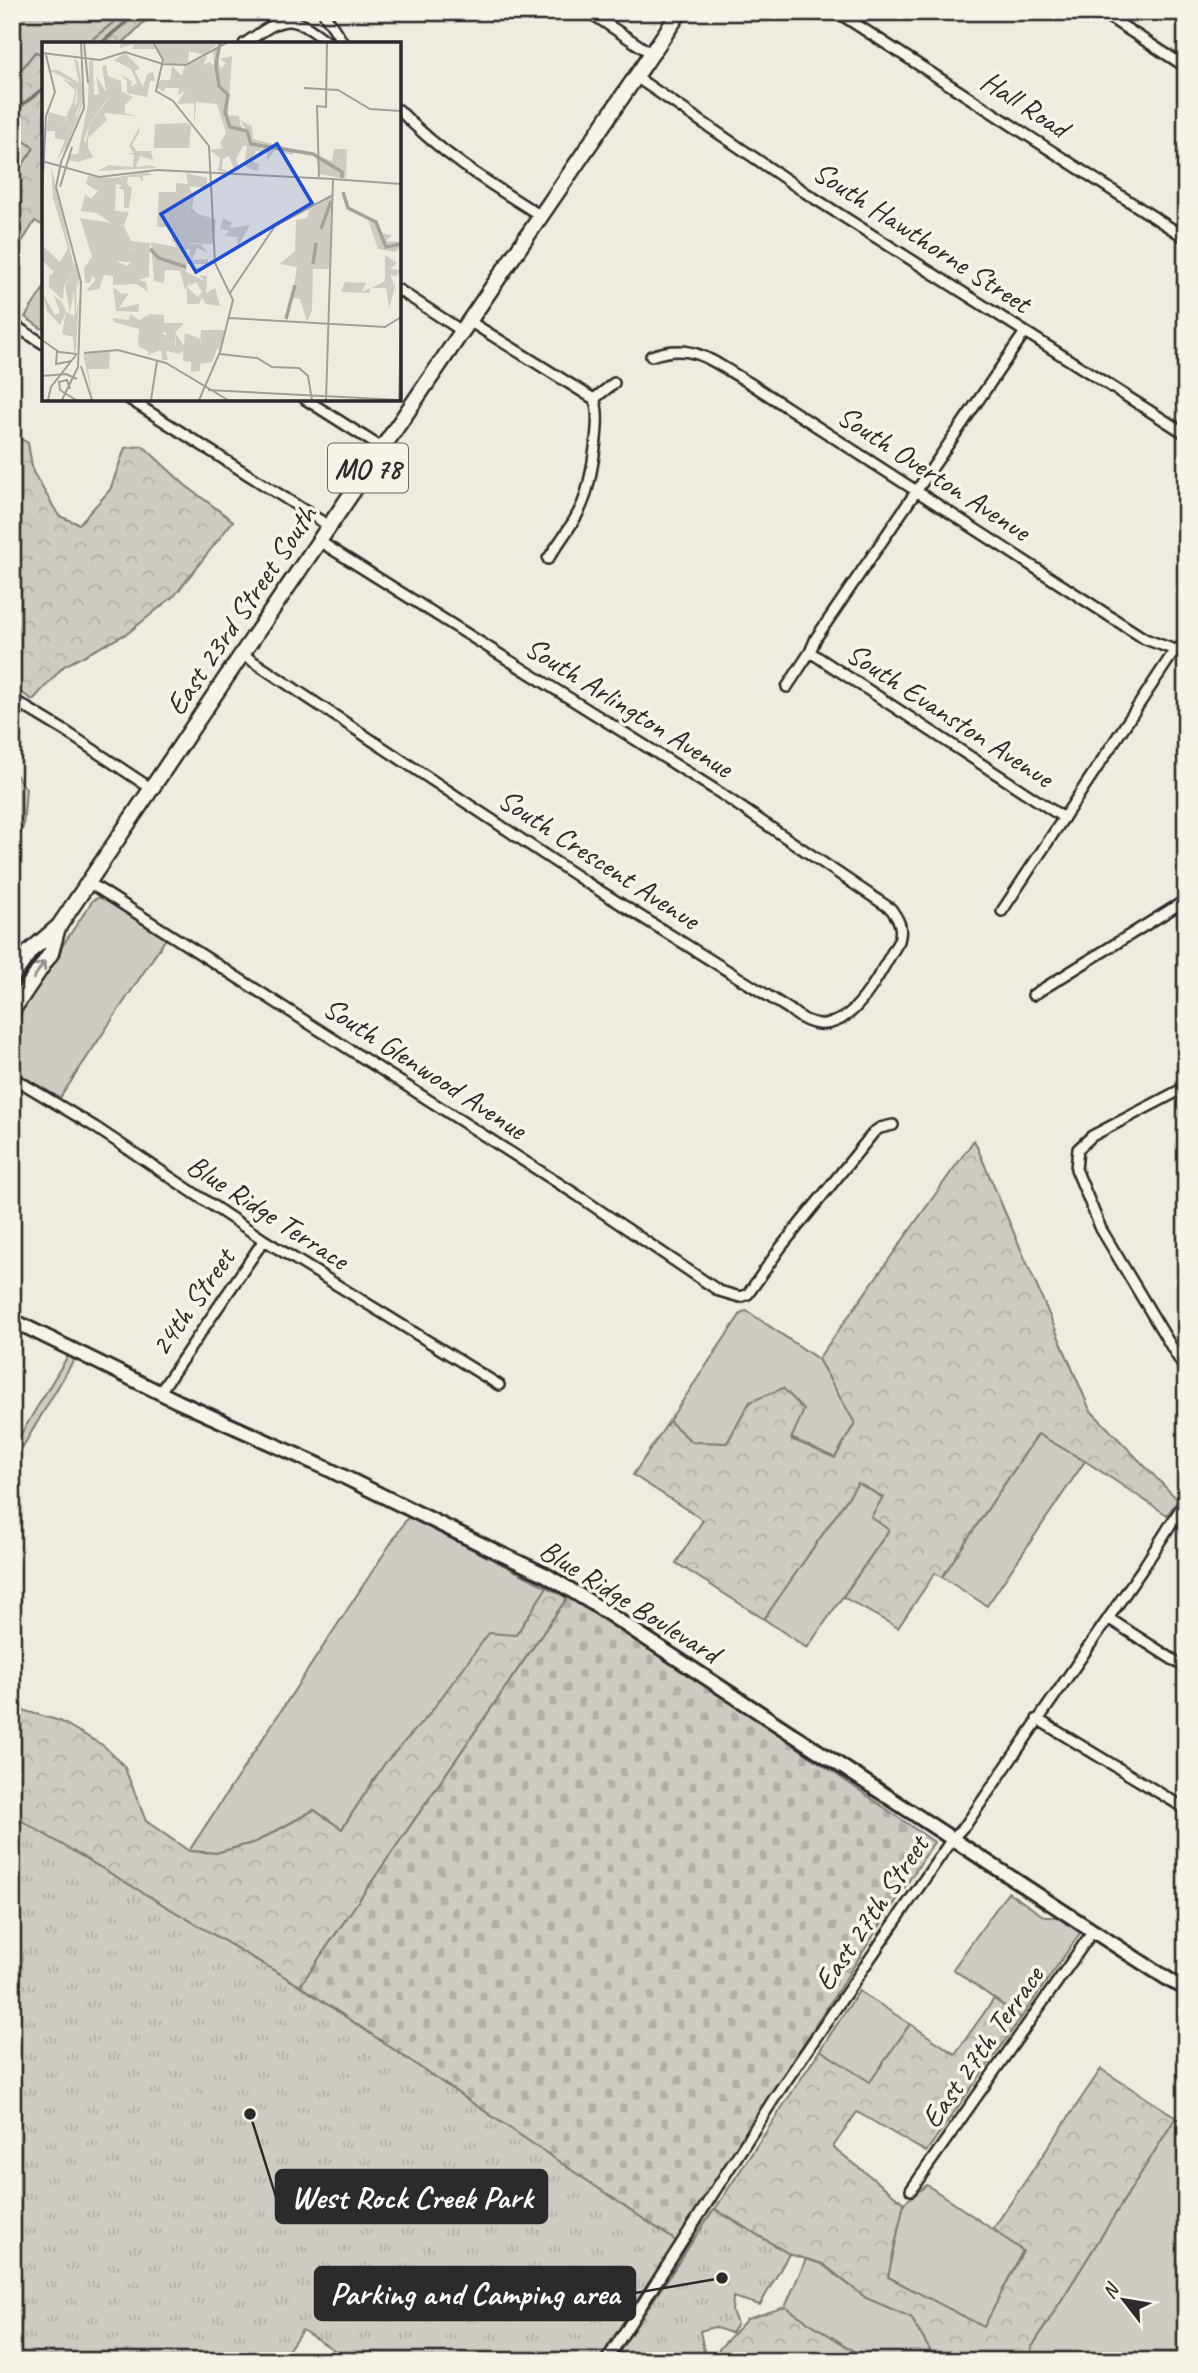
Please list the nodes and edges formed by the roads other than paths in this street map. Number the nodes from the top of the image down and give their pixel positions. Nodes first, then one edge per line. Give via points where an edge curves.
1 (323, 12) edge
2 (589, 12) edge
3 (680, 12) edge
4 (837, 12) edge
5 (1101, 12) edge
6 (247, 42) edge
7 (327, 42) edge
8 (343, 42) edge
9 (652, 54) junction
10 (1186, 67) edge
11 (636, 77) junction
12 (401, 112) edge
13 (541, 216) junction
14 (1186, 238) edge
15 (401, 291) edge
16 (12, 324) edge
17 (466, 326) junction
18 (1025, 332) junction
19 (42, 343) edge
20 (651, 356) dead end
21 (614, 383) dead end
22 (594, 399) junction
23 (132, 401) edge
24 (308, 401) edge
25 (1186, 434) edge
26 (382, 448) junction
27 (916, 491) junction
28 (329, 526) junction
29 (319, 541) junction
30 (548, 559) dead end
31 (1186, 644) edge
32 (1175, 649) junction
33 (810, 652) junction
34 (242, 653) junction
35 (787, 687) dead end
36 (12, 699) edge
37 (152, 789) junction
38 (1064, 818) junction
39 (88, 882) junction
40 (1186, 900) edge
41 (1002, 911) dead end
42 (59, 926) junction
43 (900, 926) joint
44 (12, 977) edge
45 (1033, 995) dead end
46 (12, 1012) edge
47 (12, 1077) edge
48 (1186, 1087) edge
49 (892, 1125) dead end
50 (264, 1240) junction
51 (12, 1320) edge
52 (1186, 1371) edge
53 (499, 1385) dead end
54 (160, 1392) junction
55 (1186, 1500) edge
56 (1108, 1618) junction
57 (1186, 1668) edge
58 (1037, 1719) junction
59 (1186, 1809) edge
60 (952, 1839) junction
61 (1093, 1931) junction
62 (1186, 1988) edge
63 (911, 2190) dead end
64 (606, 2361) edge

1 - 8 street
2 - 9 street
3 - 9 main road, East 23rd Street South / MO 78
4 - 14 street, Hall Road
5 - 10 street
6 - 7 street via 284,20 298,22
9 - 11 main road, East 23rd Street South / MO 78
11 - 13 main road, East 23rd Street South / MO 78
11 - 18 street, South Hawthorne Street via 806,193
12 - 13 street via 457,163
13 - 17 main road, East 23rd Street South / MO 78
15 - 17 street
16 - 19 street
17 - 22 street
17 - 26 main road, East 23rd Street South / MO 78
18 - 25 street, South Hawthorne Street
18 - 27 street
20 - 27 street, South Overton Avenue via 668,349 694,351
21 - 22 street
22 - 30 street via 598,426 585,498
23 - 28 street
24 - 26 street
26 - 28 main road, East 23rd Street South / MO 78
27 - 32 street, South Overton Avenue via 1145,639
27 - 33 street
28 - 29 main road, East 23rd Street South / MO 78
29 - 34 main road, East 23rd Street South / MO 78
29 - 43 street, South Arlington Avenue via 714,789 891,909
31 - 32 street
32 - 38 street
33 - 35 street
33 - 38 street, South Evanston Avenue
34 - 37 main road, East 23rd Street South / MO 78
34 - 43 street, South Crescent Avenue via 584,881 812,1024 839,1022 857,1009 899,941
36 - 37 street
37 - 39 main road, East 23rd Street South / MO 78
38 - 41 street
39 - 42 main road, East 23rd Street South / MO 78
39 - 49 street, South Glenwood Avenue via 719,1291 748,1294 874,1132
40 - 45 street
42 - 44 main road, East 23rd Street South / MO 78 via 30,951
46 -> 42 main road, East 23rd Street South / MO 78 via 51,953
47 - 50 street, Blue Ridge Terrace
48 - 52 street via 1091,1136 1078,1149 1076,1168 1101,1229
50 - 53 street, Blue Ridge Terrace
50 - 54 street, 24th Street
51 - 54 main road, Blue Ridge Boulevard
54 - 60 main road, Blue Ridge Boulevard via 546,1575
55 - 56 street, East 27th Street
56 - 57 street
56 - 58 street, East 27th Street
58 - 59 street
58 - 60 street, East 27th Street
60 - 61 main road, Blue Ridge Boulevard
60 - 64 street, East 27th Street via 775,2097
61 - 62 main road, Blue Ridge Boulevard
61 - 63 street, East 27th Terrace

